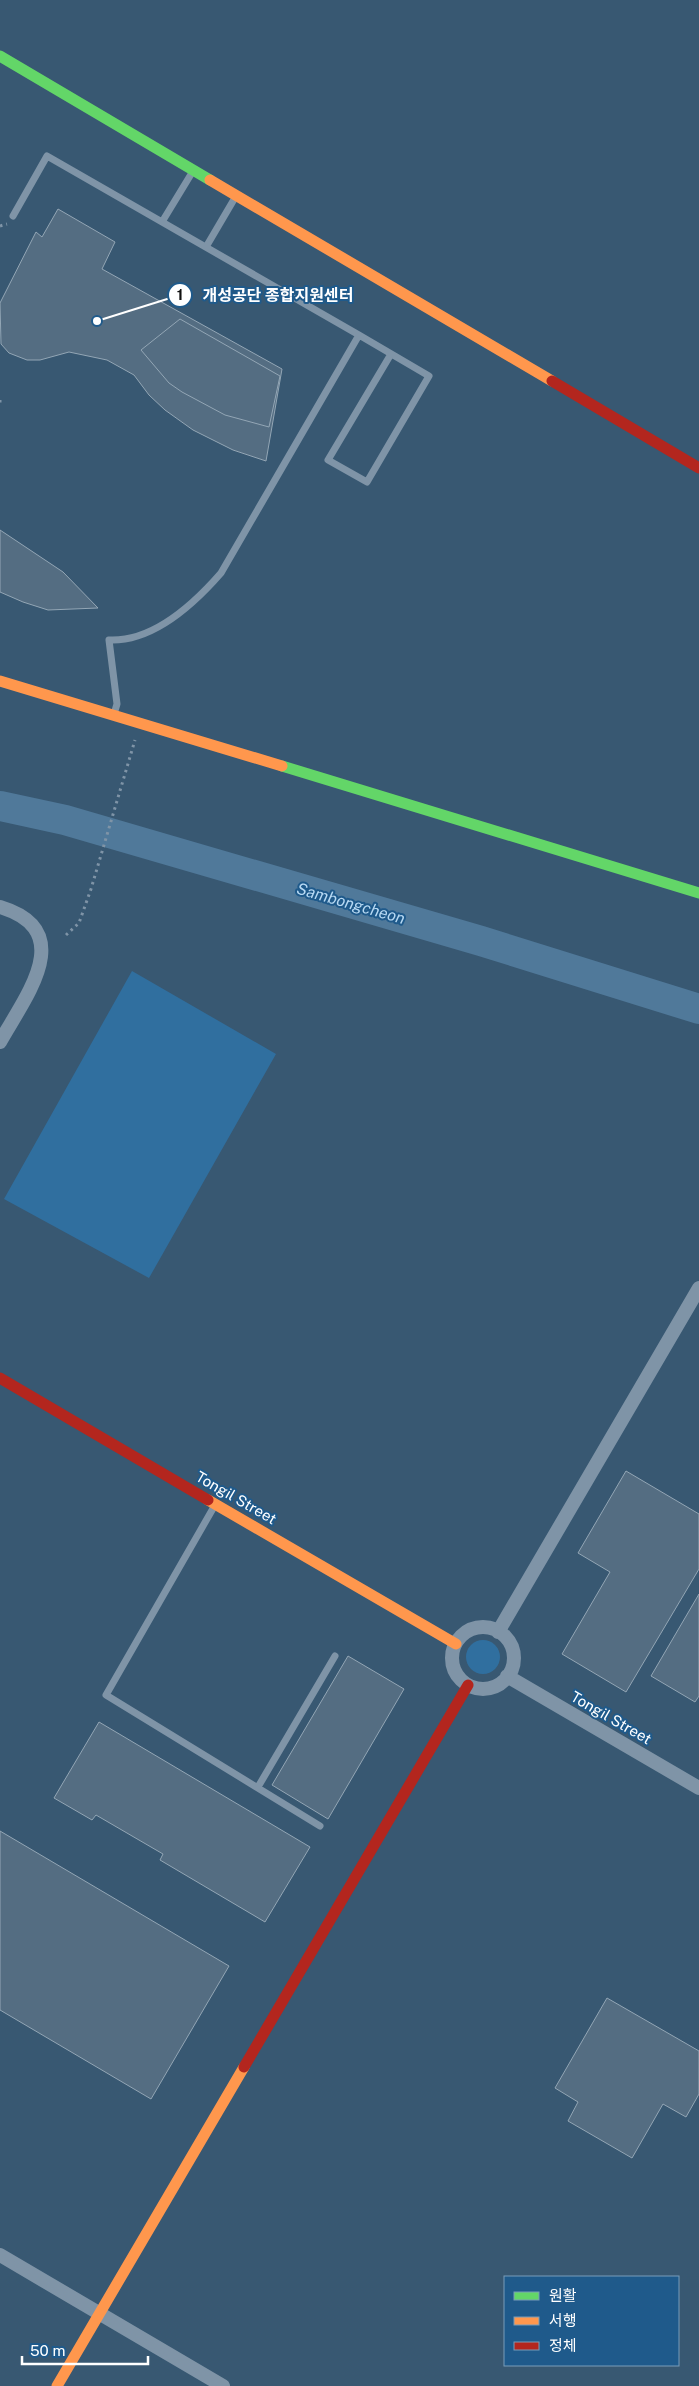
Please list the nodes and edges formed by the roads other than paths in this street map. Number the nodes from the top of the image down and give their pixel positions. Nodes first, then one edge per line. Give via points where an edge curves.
1 (0, 56) edge
2 (194, 170) junction
3 (236, 195) junction
4 (13, 216) dead end
5 (162, 222) junction
6 (206, 248) junction
7 (359, 335) junction
8 (391, 354) junction
9 (699, 468) edge
10 (0, 681) edge
11 (114, 715) junction
12 (699, 893) edge
13 (0, 907) edge
14 (0, 1042) edge
15 (699, 1288) edge
16 (0, 1378) edge
17 (216, 1505) junction
18 (498, 1632) junction
19 (456, 1644) junction
20 (336, 1656) dead end
21 (508, 1676) junction
22 (468, 1685) junction
23 (258, 1787) junction
24 (699, 1788) edge
25 (320, 1826) dead end
26 (0, 2256) edge
27 (99, 2314) junction
28 (57, 2386) edge
29 (223, 2386) edge

1 - 2 street
2 - 3 street
2 - 5 lane
3 - 6 lane
3 - 9 street
4 - 5 lane via 47,156
5 - 6 lane
6 - 7 lane
7 - 8 lane
7 - 11 lane via 221,573 192,603 168,621 124,641 109,640 117,704
8 - 8 lane via 328,460 367,482 429,376
10 - 11 street
11 - 12 street
13 - 14 street via 27,918 41,943 42,958 39,973
15 - 18 street
16 - 17 street, Tongil Street
17 - 19 street, Tongil Street
17 - 23 lane via 106,1695
18 - 19 street via 474,1629 461,1636
18 - 21 street via 513,1652
19 - 22 street via 454,1667
20 - 23 lane
21 - 22 street via 489,1688
21 - 24 street, Tongil Street
22 - 27 street
23 - 25 lane
26 - 27 street
27 - 28 street
27 - 29 street

